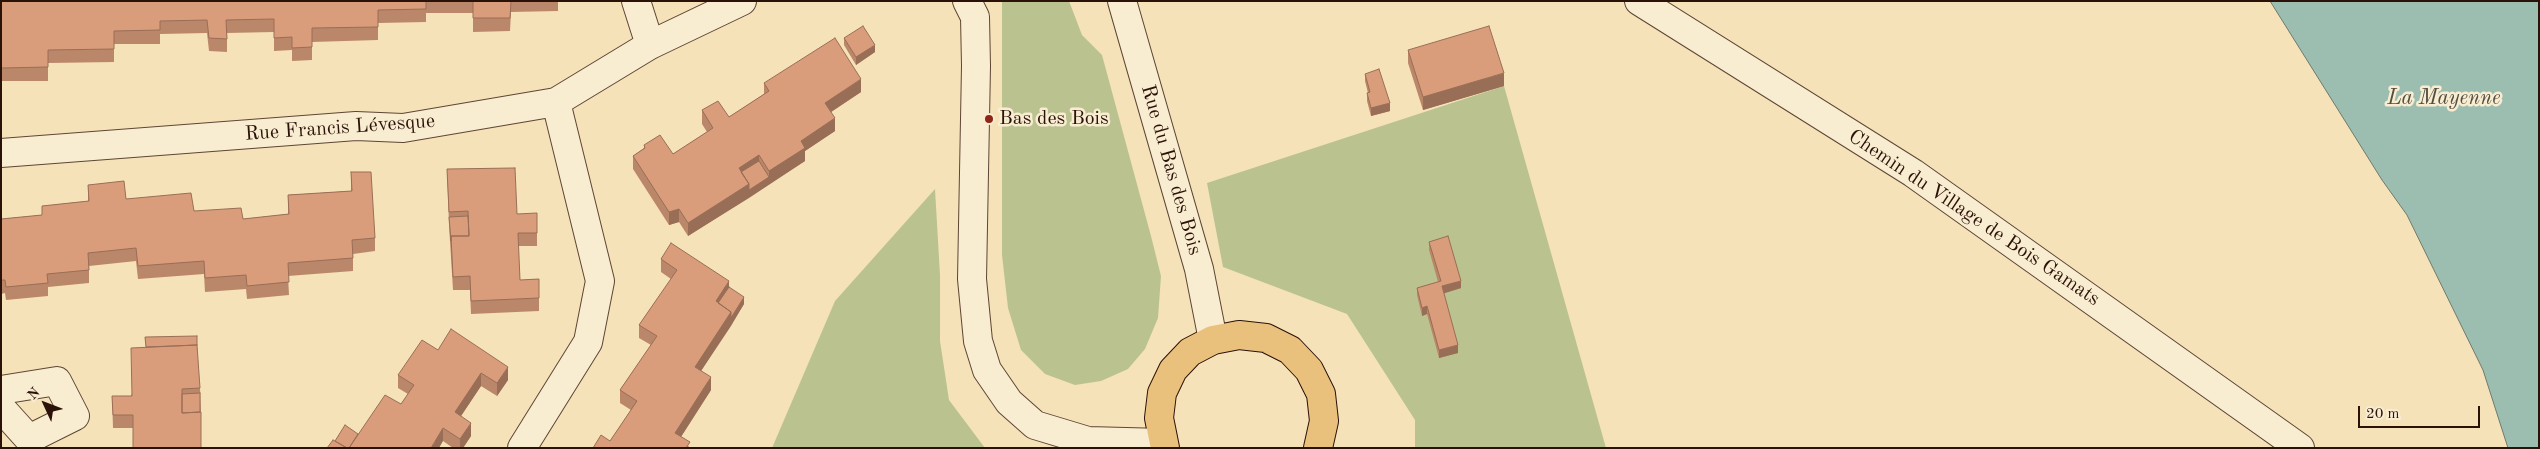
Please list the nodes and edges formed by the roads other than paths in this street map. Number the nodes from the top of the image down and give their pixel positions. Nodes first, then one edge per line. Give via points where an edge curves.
1 (636, 1) edge
2 (742, 1) edge
3 (967, 1) edge
4 (1122, 1) edge
5 (1640, 1) edge
6 (650, 45) junction
7 (556, 102) junction
8 (1, 153) edge
9 (1213, 340) junction
10 (1, 390) edge
11 (1, 408) edge
12 (1164, 445) edge
13 (522, 448) edge
14 (1318, 448) edge
15 (2300, 448) edge

1 - 6 street
2 - 6 street, Rue Francis Lévesque
3 - 12 street via 975,17 976,66 972,279 978,341 987,370 1009,402 1035,425 1088,440
4 - 9 street, Rue du Bas des Bois via 1199,269
5 - 15 street, Chemin du Village de Bois Gamats via 1913,173
6 - 7 street, Rue Francis Lévesque
7 - 8 street, Rue Francis Lévesque via 403,128 356,126
7 - 13 street via 600,281 588,342
9 - 12 main road via 1190,352 1173,370 1162,393 1159,418
9 - 14 main road via 1239,334 1266,338 1290,350 1309,370 1321,394 1324,421
10 - 11 street via 57,381 75,416 29,439

